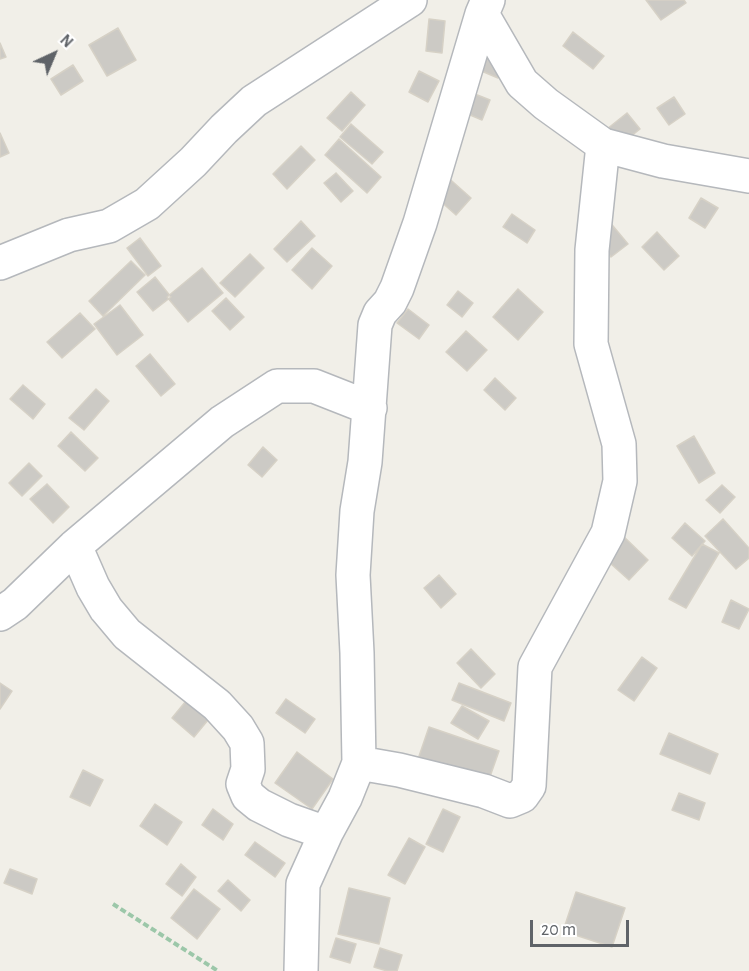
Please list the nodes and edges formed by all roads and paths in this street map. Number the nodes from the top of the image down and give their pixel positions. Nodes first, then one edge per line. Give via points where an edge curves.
1 (410, 0) edge
2 (485, 7) edge
3 (603, 145) junction
4 (749, 176) edge
5 (0, 262) edge
6 (370, 408) junction
7 (75, 546) junction
8 (0, 614) edge
9 (358, 763) junction
10 (326, 834) junction
11 (113, 904) dead end
12 (218, 971) edge
13 (301, 971) edge

1 - 5 street via 254,101 147,204 110,226 69,235
2 - 3 street via 522,83
2 - 6 street via 420,223 397,288 375,326
3 - 4 street via 663,161
3 - 9 street via 592,250 591,344 619,444 620,481 608,533 535,667 529,786 522,796 510,801 410,772
6 - 7 street via 314,386 277,386 222,422
6 - 9 street via 353,575
7 - 8 street
7 - 10 street via 101,602 127,634 217,705 238,728 247,743 248,769 243,784 248,796 259,805
9 - 10 street
10 - 13 street via 303,884
11 - 12 path

